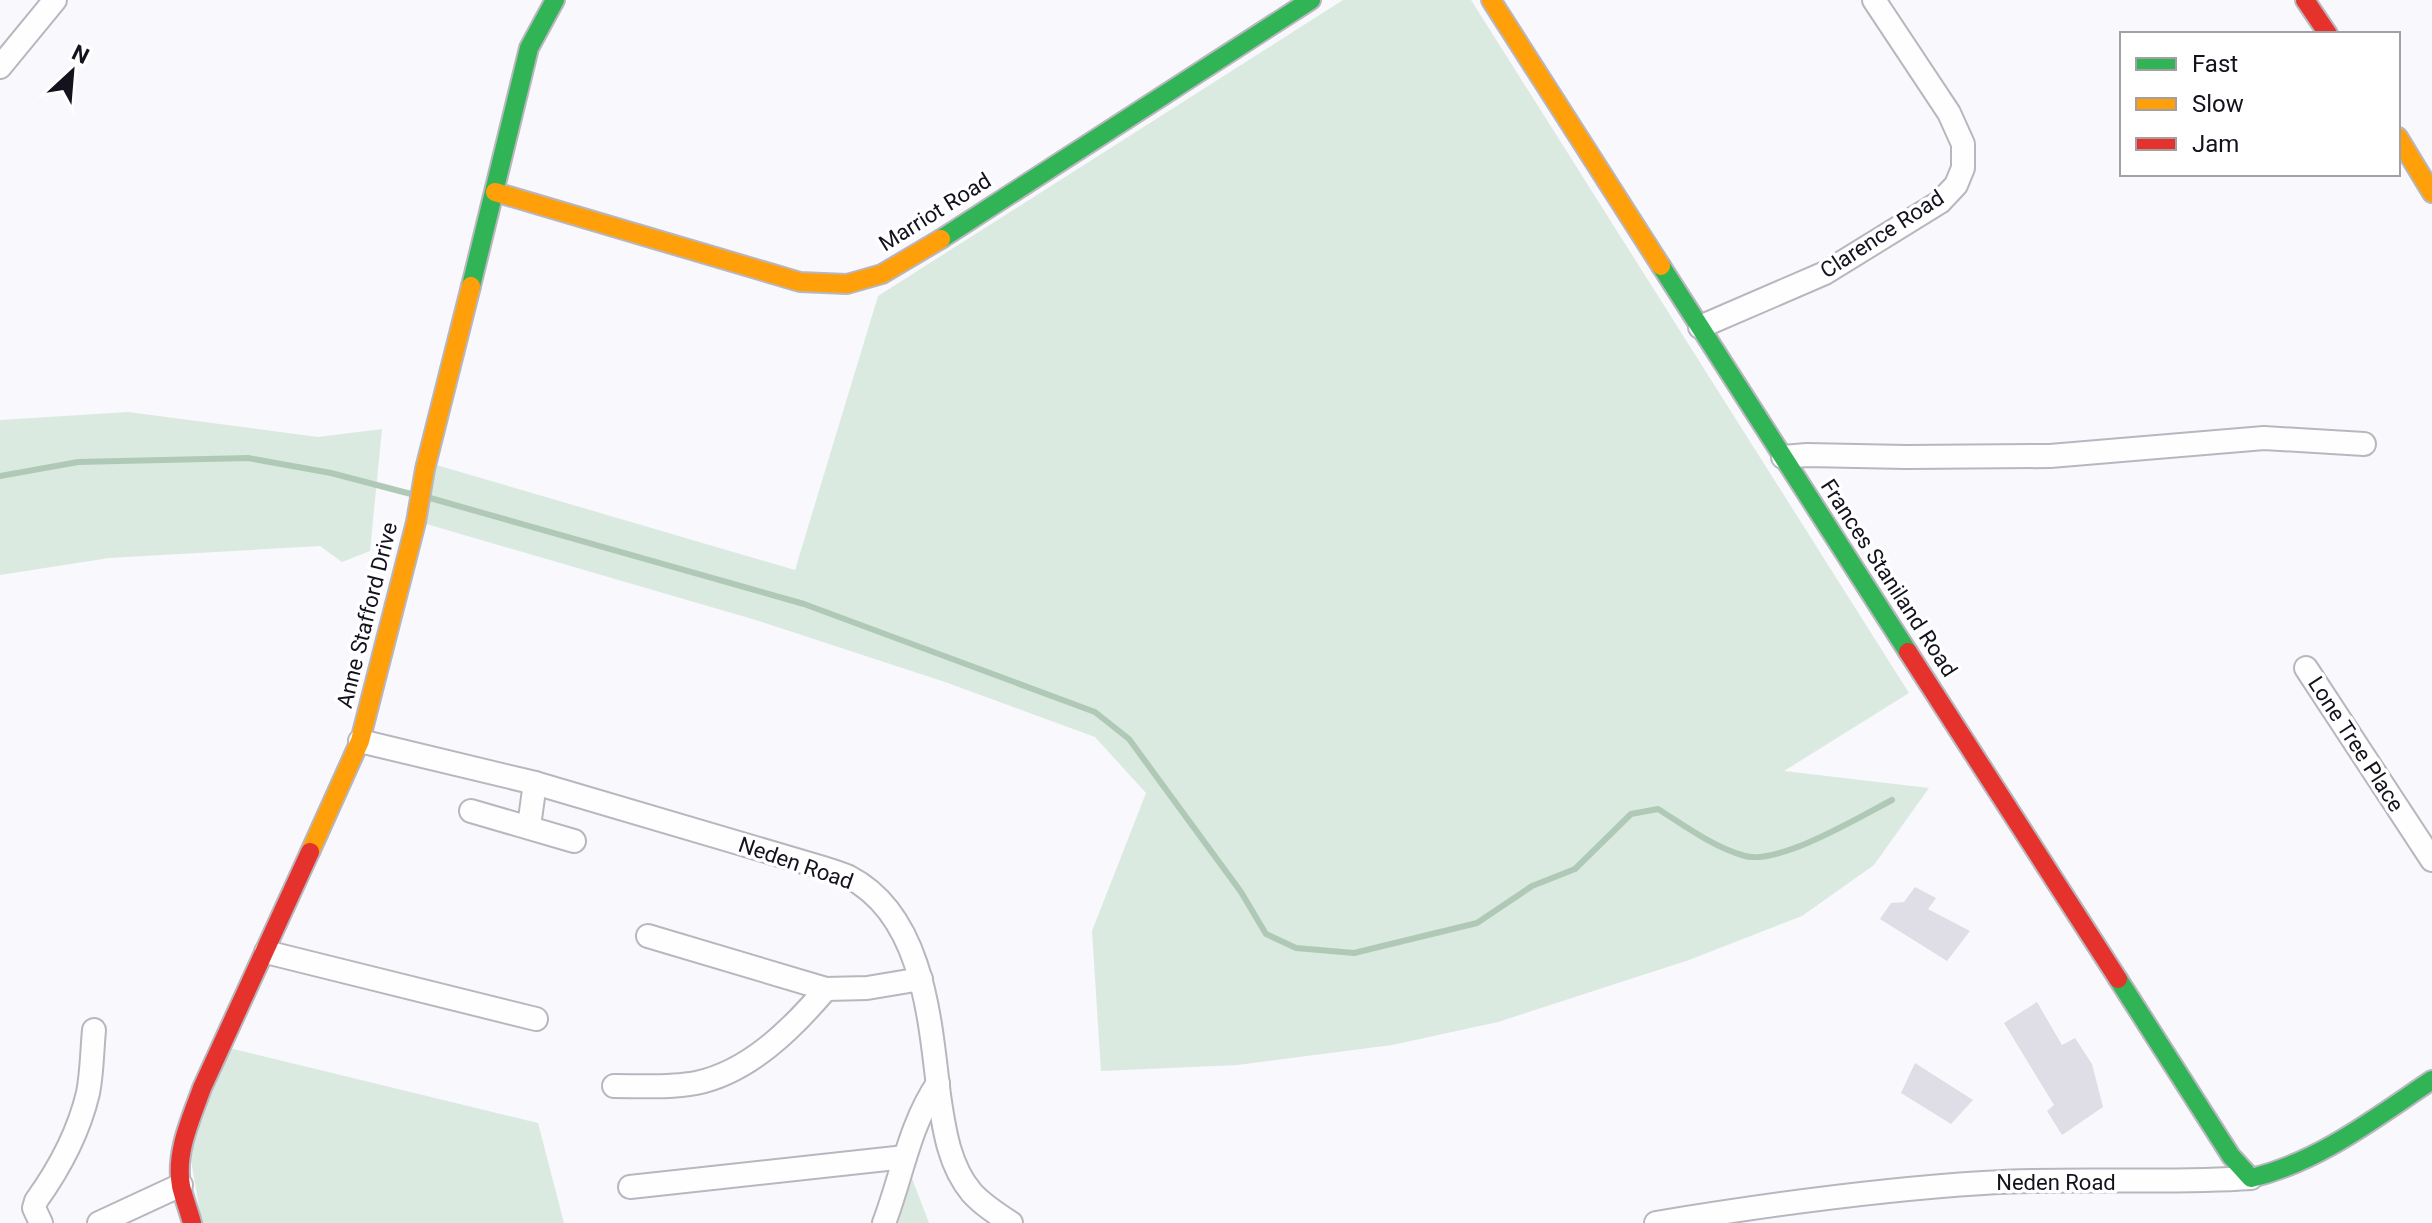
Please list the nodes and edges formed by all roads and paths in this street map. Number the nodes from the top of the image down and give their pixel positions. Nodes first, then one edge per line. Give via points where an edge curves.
1 (55, 0) edge
2 (555, 0) edge
3 (1311, 0) edge
4 (1491, 0) edge
5 (1874, 0) edge
6 (2305, 0) edge
7 (2327, 32) edge
8 (0, 67) edge
9 (2400, 140) edge
10 (2415, 163) junction
11 (2432, 174) edge
12 (495, 192) junction
13 (2432, 193) edge
14 (1700, 327) junction
15 (2364, 444) dead end
16 (1783, 457) junction
17 (2306, 668) dead end
18 (360, 741) junction
19 (535, 783) junction
20 (471, 811) dead end
21 (529, 826) junction
22 (574, 841) dead end
23 (2432, 860) edge
24 (648, 936) dead end
25 (266, 952) junction
26 (921, 979) junction
27 (826, 989) junction
28 (536, 1019) dead end
29 (94, 1030) dead end
30 (2432, 1080) edge
31 (938, 1083) junction
32 (614, 1086) dead end
33 (905, 1157) junction
34 (2251, 1178) junction
35 (181, 1185) junction
36 (630, 1187) dead end
37 (41, 1223) edge
38 (99, 1223) edge
39 (192, 1223) edge
40 (884, 1223) edge
41 (1011, 1223) edge
42 (1656, 1223) edge

1 - 8 street
2 - 12 street, Anne Stafford Drive via 529,48
3 - 12 street, Marriot Road via 920,252 882,274 847,284 800,282
4 - 14 street, Frances Staniland Road
5 - 14 street, Clarence Road via 1949,113 1963,144 1963,168 1956,185 1940,202 1825,273
6 - 7 street
9 - 10 street
10 - 11 street
10 - 13 street
12 - 18 street, Anne Stafford Drive
14 - 16 street, Frances Staniland Road
15 - 16 street via 2264,438 2050,456
16 - 34 street, Frances Staniland Road via 2231,1156
17 - 23 street, Lone Tree Place
18 - 19 street, Neden Road
18 - 25 street, Anne Stafford Drive
19 - 21 street
19 - 26 street, Neden Road via 849,877 901,929
20 - 21 street
21 - 22 street
24 - 27 street
25 - 28 street
25 - 35 street, Anne Stafford Drive via 202,1088 180,1157
26 - 27 street
26 - 31 street, Neden Road
27 - 32 street via 742,1066 698,1082
29 - 37 street via 82,1114 34,1208
30 - 34 street, Neden Road via 2308,1158
31 - 33 street via 919,1113
31 - 41 street, Neden Road via 945,1138 956,1166 971,1191
33 - 36 street
33 - 40 street
34 - 42 street, Neden Road via 1984,1183 1785,1202
35 - 38 street
35 - 39 street, Anne Stafford Drive

